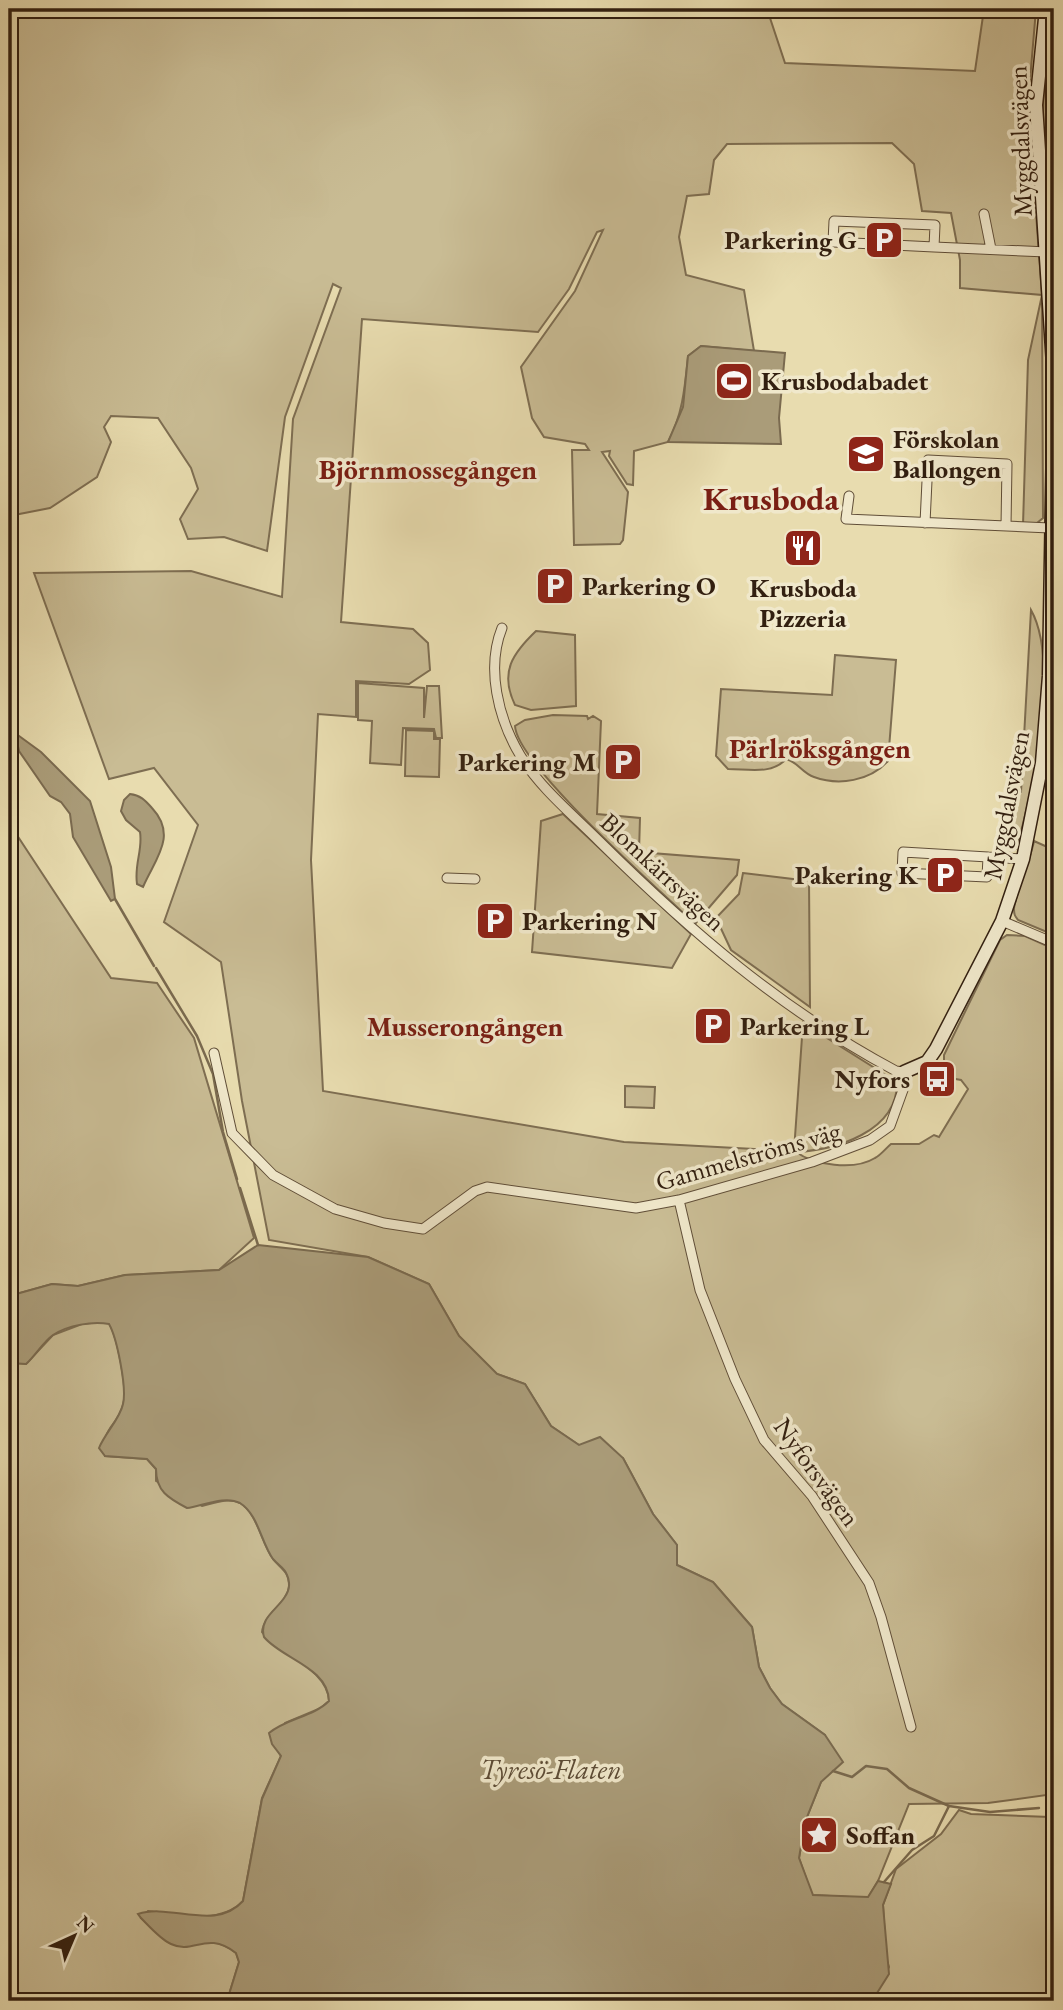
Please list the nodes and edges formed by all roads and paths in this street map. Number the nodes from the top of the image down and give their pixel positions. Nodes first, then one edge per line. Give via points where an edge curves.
1 (1046, 9) edge
2 (1049, 189) edge
3 (984, 214) dead end
4 (934, 247) junction
5 (991, 249) junction
6 (1047, 252) junction
7 (849, 496) dead end
8 (925, 523) junction
9 (1006, 526) junction
10 (1051, 528) junction
11 (502, 628) dead end
12 (988, 857) junction
13 (1023, 859) junction
14 (447, 878) dead end
15 (475, 879) dead end
16 (1002, 921) junction
17 (1054, 943) edge
18 (215, 1053) dead end
19 (904, 1072) junction
20 (679, 1200) junction
21 (911, 1727) dead end

1 - 2 street, Myggdalsvägen via 1036,105
2 - 6 street, Myggdalsvägen
3 - 5 street
4 - 4 street via 935,225 834,221 834,242
4 - 5 street
5 - 6 street
6 - 10 street, Myggdalsvägen via 1054,380
7 - 8 street via 846,519
8 - 9 street
8 - 9 street via 928,460 1007,464
9 - 10 street
10 - 13 street, Myggdalsvägen via 1049,676 1042,763
11 - 19 street, Blomkärrsvägen via 494,651 499,702 520,754 544,786 724,958 813,1023
12 - 12 street via 987,877 902,873 903,852
12 - 13 street
13 - 16 street, Myggdalsvägen
14 - 15 street
16 - 17 street
16 - 19 street, Myggdalsvägen via 936,1049 927,1062
18 - 20 street, Gammelströms väg via 232,1133 274,1175 335,1209 422,1228 487,1187 636,1208
19 - 20 street, Gammelströms väg via 903,1090 890,1126 858,1147
20 - 21 street, Nyforsvägen via 700,1290 735,1379 764,1440 811,1496 869,1583

